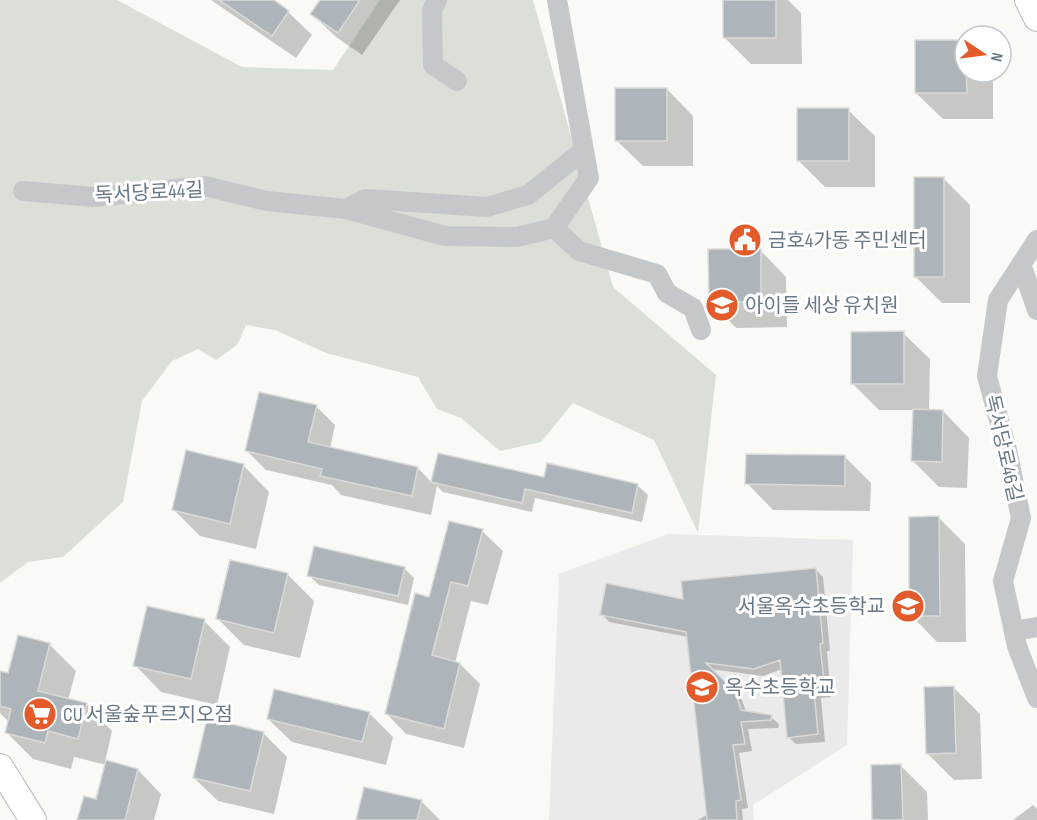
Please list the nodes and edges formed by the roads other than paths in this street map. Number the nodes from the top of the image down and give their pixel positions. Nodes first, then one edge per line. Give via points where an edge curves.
1 (437, 0) edge
2 (556, 0) edge
3 (1028, 0) edge
4 (1037, 18) edge
5 (457, 81) dead end
6 (584, 150) junction
7 (23, 191) dead end
8 (346, 209) junction
9 (554, 228) junction
10 (1037, 240) edge
11 (1021, 264) junction
12 (1037, 310) edge
13 (700, 330) dead end
14 (1037, 627) edge
15 (1014, 631) junction
16 (1037, 698) edge
17 (0, 767) edge
18 (0, 797) edge
19 (16, 820) edge
20 (33, 820) edge

1 - 5 street via 432,10 433,65
2 - 6 street
3 - 4 main road
6 - 8 street, 독서당로44길 via 528,195 487,207 366,199
6 - 9 street via 589,178
7 - 8 street, 독서당로44길 via 94,197 204,186 267,201
8 - 9 street, 독서당로44길 via 445,236 518,237
9 - 13 street via 579,251 657,274 667,293 693,308
10 - 11 street, 독서당로46길
11 - 12 street
11 - 15 street, 독서당로46길 via 998,300 987,376 1020,518 1003,581
14 - 15 street
15 - 16 street, 독서당로46길
17 - 20 main road
18 - 19 main road

